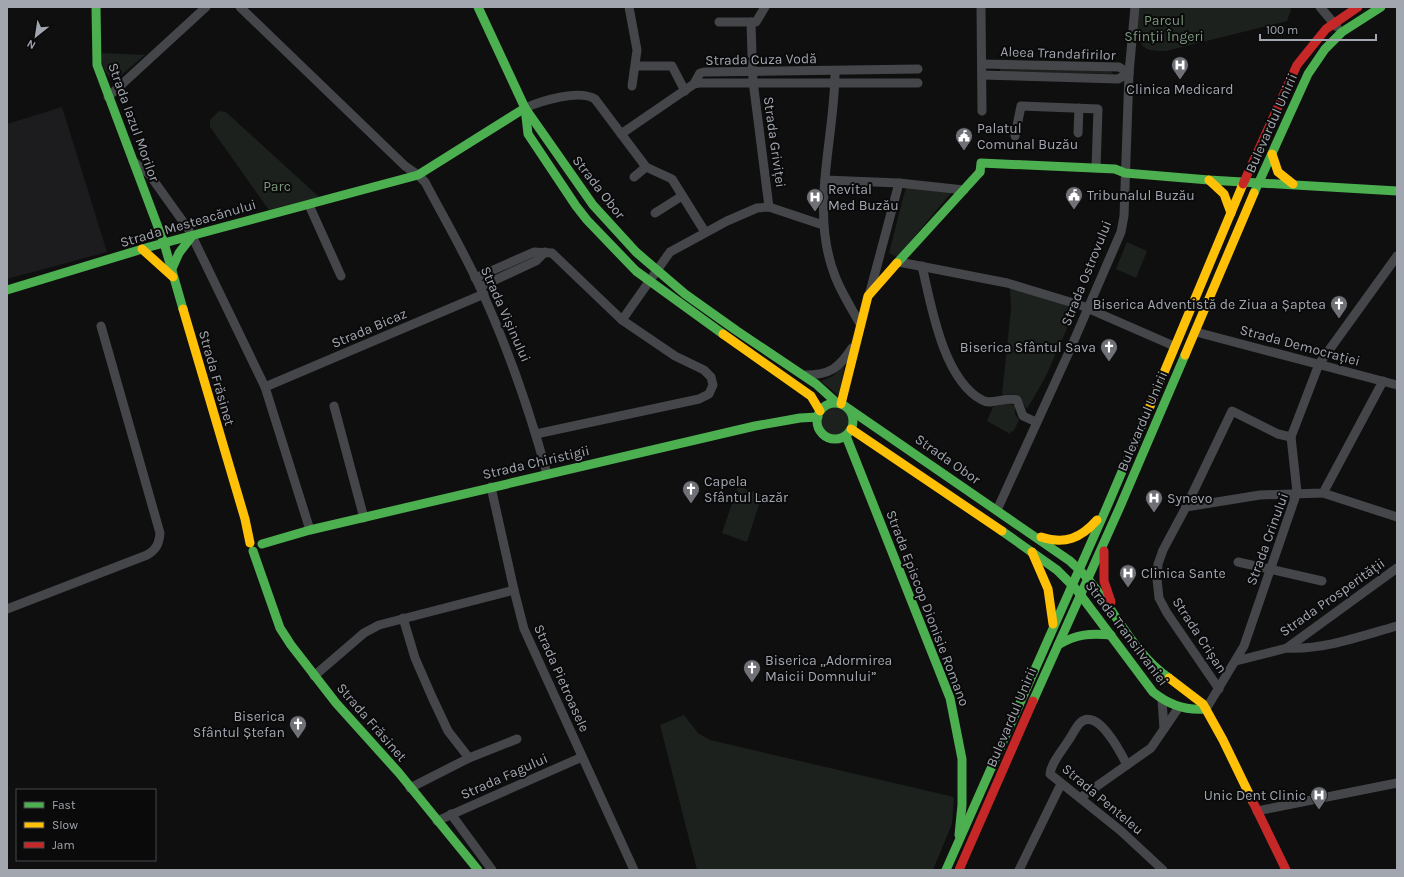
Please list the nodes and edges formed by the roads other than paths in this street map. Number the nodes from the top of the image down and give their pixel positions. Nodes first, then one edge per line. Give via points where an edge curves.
1 (96, 7) edge
2 (206, 7) edge
3 (240, 7) edge
4 (478, 7) edge
5 (629, 7) edge
6 (981, 7) edge
7 (1135, 7) edge
8 (1320, 7) edge
9 (1358, 7) edge
10 (1381, 7) edge
11 (765, 8) edge
12 (719, 22) dead end
13 (754, 22) junction
14 (1333, 22) junction
15 (1323, 30) junction
16 (1342, 32) junction
17 (1320, 56) junction
18 (982, 64) junction
19 (636, 66) junction
20 (918, 69) dead end
21 (835, 71) junction
22 (752, 72) junction
23 (1128, 73) junction
24 (982, 75) junction
25 (835, 81) junction
26 (753, 82) junction
27 (918, 83) dead end
28 (694, 84) junction
29 (632, 86) dead end
30 (685, 91) junction
31 (108, 96) junction
32 (524, 108) junction
33 (1079, 108) junction
34 (982, 111) dead end
35 (1078, 133) dead end
36 (621, 134) junction
37 (1015, 136) dead end
38 (1272, 154) junction
39 (132, 160) junction
40 (646, 167) junction
41 (981, 167) junction
42 (1096, 168) junction
43 (1125, 173) junction
44 (418, 175) junction
45 (634, 177) dead end
46 (825, 180) junction
47 (1209, 180) junction
48 (1245, 181) junction
49 (1259, 182) junction
50 (899, 183) junction
51 (1293, 184) junction
52 (964, 190) junction
53 (1397, 191) edge
54 (682, 196) junction
55 (309, 204) junction
56 (769, 207) junction
57 (655, 213) dead end
58 (1232, 213) junction
59 (823, 225) junction
60 (705, 232) junction
61 (190, 233) junction
62 (164, 244) junction
63 (142, 249) junction
64 (545, 252) junction
65 (1397, 256) edge
66 (898, 262) junction
67 (922, 266) junction
68 (655, 271) junction
69 (172, 274) junction
70 (341, 276) dead end
71 (475, 278) junction
72 (648, 281) junction
73 (7, 290) edge
74 (482, 290) junction
75 (868, 296) junction
76 (1088, 307) junction
77 (622, 320) junction
78 (860, 324) junction
79 (101, 326) dead end
80 (1196, 332) junction
81 (856, 343) junction
82 (1174, 346) junction
83 (1319, 364) junction
84 (803, 375) junction
85 (1383, 381) junction
86 (1397, 385) edge
87 (265, 387) junction
88 (842, 405) junction
89 (334, 406) dead end
90 (819, 414) junction
91 (1036, 422) junction
92 (849, 433) junction
93 (536, 434) junction
94 (1291, 437) junction
95 (547, 474) junction
96 (490, 487) junction
97 (1297, 492) junction
98 (1323, 493) junction
99 (1186, 507) junction
100 (1106, 508) junction
101 (997, 510) junction
102 (1397, 517) edge
103 (364, 518) junction
104 (310, 530) junction
105 (1031, 533) junction
106 (1105, 542) junction
107 (257, 545) junction
108 (1030, 550) junction
109 (1238, 562) dead end
110 (1397, 568) edge
111 (1079, 569) junction
112 (1271, 569) junction
113 (1088, 578) junction
114 (1322, 581) dead end
115 (1072, 584) junction
116 (514, 590) junction
117 (1081, 594) junction
118 (7, 609) edge
119 (403, 618) junction
120 (1053, 625) junction
121 (1121, 626) junction
122 (1397, 626) edge
123 (1111, 636) junction
124 (1058, 645) junction
125 (1287, 648) junction
126 (1236, 661) junction
127 (314, 676) junction
128 (1174, 682) junction
129 (1219, 689) junction
130 (1187, 690) junction
131 (1162, 700) junction
132 (1179, 707) junction
133 (1206, 709) junction
134 (1164, 729) junction
135 (517, 739) dead end
136 (582, 757) junction
137 (469, 758) junction
138 (1127, 765) junction
139 (1397, 783) edge
140 (1061, 784) junction
141 (410, 788) junction
142 (1080, 798) junction
143 (1257, 811) junction
144 (451, 814) junction
145 (437, 821) junction
146 (958, 843) junction
147 (478, 870) edge
148 (492, 870) edge
149 (634, 870) edge
150 (946, 870) edge
151 (960, 870) edge
152 (1019, 870) edge
153 (1163, 870) edge
154 (1286, 870) edge

1 - 31 main road, Strada Iazul Morilor via 96,57
2 - 31 street
3 - 44 street, Strada Vișinului via 405,166
4 - 32 main road
5 - 19 street via 636,40
6 - 18 street
7 - 23 street, Strada Ostrovului
8 - 14 street
8 - 15 street
9 - 14 main road, Bulevardul Unirii
10 - 16 main road, Bulevardul Unirii
11 - 13 street
12 - 13 street
13 - 22 street, Strada Griviței
14 - 15 main road, Bulevardul Unirii
14 - 16 street
15 - 17 main road
15 - 48 main road, Bulevardul Unirii via 1297,65
16 - 17 main road, Bulevardul Unirii
17 - 38 main road, Bulevardul Unirii via 1308,74
18 - 23 street, Aleea Trandafirilor via 1119,67
18 - 24 street
19 - 29 street
19 - 30 street via 674,67
20 - 21 street, Strada Cuza Vodă
21 - 22 street, Strada Cuza Vodă
21 - 25 street
22 - 26 street, Strada Griviței
22 - 28 street, Strada Cuza Vodă via 701,72
23 - 24 street, Aleea Trandafirilor via 1118,79
23 - 43 street, Strada Ostrovului
24 - 34 street
25 - 26 street, Strada Cuza Vodă
25 - 27 street, Strada Cuza Vodă
25 - 46 street
26 - 28 street, Strada Cuza Vodă
26 - 56 street, Strada Griviței
28 - 30 street, Strada Cuza Vodă
30 - 36 street, Strada Cuza Vodă
31 - 39 main road, Strada Iazul Morilor
32 - 36 street via 548,99 587,96 600,104
32 - 44 main road, Strada Mesteacănului
32 - 68 main road, Strada Obor via 540,126 588,198 613,229
32 - 72 main road, Strada Obor via 528,134 576,206 607,242
33 - 35 street
33 - 37 street via 1021,106
33 - 42 street via 1098,109
36 - 40 street
38 - 49 main road, Bulevardul Unirii
38 - 51 main road via 1278,172
39 - 61 street via 149,174
39 - 62 main road, Strada Iazul Morilor
40 - 45 street
40 - 54 street via 672,179
41 - 42 main road
41 - 43 main road via 1116,177
41 - 52 main road
42 - 43 main road via 1115,169
43 - 47 main road
43 - 76 street, Strada Ostrovului via 1124,216 1120,232
44 - 55 main road, Strada Mesteacănului
44 - 71 street, Strada Vișinului via 425,182
46 - 50 street
46 - 59 street
47 - 48 main road
47 - 58 main road via 1225,193
48 - 49 main road
48 - 58 main road, Bulevardul Unirii
49 - 51 main road
49 - 80 main road, Bulevardul Unirii
50 - 52 street
50 - 75 street
51 - 53 main road
52 - 66 main road
54 - 57 street
54 - 60 street
55 - 61 main road, Strada Mesteacănului
55 - 70 street
56 - 59 street
56 - 60 street via 757,208
58 - 82 main road, Bulevardul Unirii
59 - 78 street via 834,276
60 - 68 street via 670,252
61 - 62 main road, Strada Mesteacănului
61 - 69 main road
61 - 87 street
62 - 63 main road, Strada Mesteacănului
62 - 69 main road, Strada Frăsinet
63 - 69 main road
63 - 73 main road, Strada Mesteacănului
64 - 71 street via 534,252
64 - 74 street via 536,261
64 - 77 street via 557,256
65 - 83 street
66 - 67 street
66 - 75 main road
67 - 76 street via 1007,283
67 - 91 street via 941,343 949,362 960,378 972,393 986,402 1011,398 1018,400 1023,416
68 - 72 street
68 - 84 main road, Strada Obor
69 - 107 main road, Strada Frăsinet via 245,519
71 - 74 street, Strada Vișinului
72 - 77 street
72 - 90 main road, Strada Obor via 811,396
74 - 87 street, Strada Bicaz
74 - 93 street, Strada Vișinului via 518,378
75 - 78 main road
76 - 82 street
76 - 91 street, Strada Ostrovului
77 - 93 street via 675,356 704,370 711,377 713,385 709,394 700,399
78 - 81 main road
79 - 118 street via 160,533 160,542 154,551 147,555
80 - 83 street, Strada Democrației
80 - 106 main road, Bulevardul Unirii
81 - 84 street via 846,358 834,369 818,375
81 - 88 main road
82 - 100 main road, Bulevardul Unirii
83 - 85 street, Strada Democrației
83 - 94 street
84 - 88 main road, Strada Obor
85 - 86 street, Strada Democrației
85 - 98 street
87 - 104 street
88 - 90 main road via 827,405
88 - 92 main road via 853,419
88 - 101 main road, Strada Obor
89 - 103 street
90 - 92 main road via 818,427 824,435 833,439
90 - 95 main road, Strada Chiristigii via 755,426
91 - 101 street, Strada Ostrovului
92 - 108 main road, Strada Obor
92 - 146 main road, Strada Episcop Dionisie Romano via 950,698 962,759 962,806
93 - 95 street, Strada Vișinului
94 - 97 street
94 - 99 street, Strada Crișan via 1278,434 1232,411
95 - 96 main road, Strada Chiristigii
96 - 103 main road, Strada Chiristigii
96 - 116 street, Strada Pietroasele
97 - 98 street, Strada Crinului
97 - 99 street
97 - 112 street, Strada Crinului
98 - 102 street, Strada Crinului
99 - 129 street, Strada Crișan via 1158,564 1159,598 1175,627
100 - 105 main road via 1086,532 1071,540 1059,542
100 - 111 main road, Bulevardul Unirii
101 - 105 main road, Strada Obor
103 - 104 main road, Strada Chiristigii
104 - 107 main road, Strada Chiristigii
105 - 111 main road, Strada Transilvaniei
106 - 113 main road, Bulevardul Unirii
106 - 121 main road via 1104,581
107 - 127 main road, Strada Frăsinet via 263,581 280,628
108 - 115 main road, Strada Obor
108 - 120 main road via 1048,590
109 - 112 street
110 - 125 street, Strada Prosperității
111 - 113 main road, Strada Transilvaniei
111 - 115 main road, Bulevardul Unirii
112 - 114 street
112 - 126 street, Strada Crinului via 1244,646
113 - 117 main road, Bulevardul Unirii
113 - 121 main road, Strada Transilvaniei
115 - 117 main road, Strada Transilvaniei
115 - 120 main road, Bulevardul Unirii
116 - 119 street
116 - 136 street, Strada Pietroasele via 524,628
117 - 123 main road, Strada Transilvaniei
117 - 124 main road, Bulevardul Unirii
119 - 127 street via 379,624 364,633
119 - 137 street via 415,658 448,731
120 - 146 main road, Bulevardul Unirii
121 - 128 main road, Strada Transilvaniei via 1146,658
122 - 125 street via 1324,646
123 - 124 main road via 1083,633 1070,637
123 - 131 main road, Strada Transilvaniei via 1153,692
124 - 151 main road, Bulevardul Unirii
125 - 126 street, Strada Prosperității
126 - 129 street, Strada Crinului
127 - 141 main road, Strada Frăsinet
128 - 130 main road, Strada Transilvaniei
128 - 131 main road
129 - 133 street, Strada Crinului
130 - 132 main road
130 - 133 main road, Strada Transilvaniei
131 - 132 main road, Strada Transilvaniei
131 - 134 street
132 - 133 main road, Strada Transilvaniei
132 - 134 street
133 - 143 main road, Strada Transilvaniei
134 - 138 street via 1151,748
135 - 137 street
136 - 144 street, Strada Fagului
136 - 149 street, Strada Pietroasele
137 - 141 street
138 - 140 street, Strada Penteleu via 1116,745 1096,720 1084,720 1050,771 1051,776
138 - 142 street
139 - 143 street
140 - 142 street, Strada Penteleu
140 - 152 street
141 - 145 main road, Strada Frăsinet
142 - 153 street, Strada Penteleu
143 - 154 main road, Strada Transilvaniei
144 - 145 street, Strada Fagului
144 - 148 street
145 - 147 main road, Strada Frăsinet
146 - 150 main road, Bulevardul Unirii

